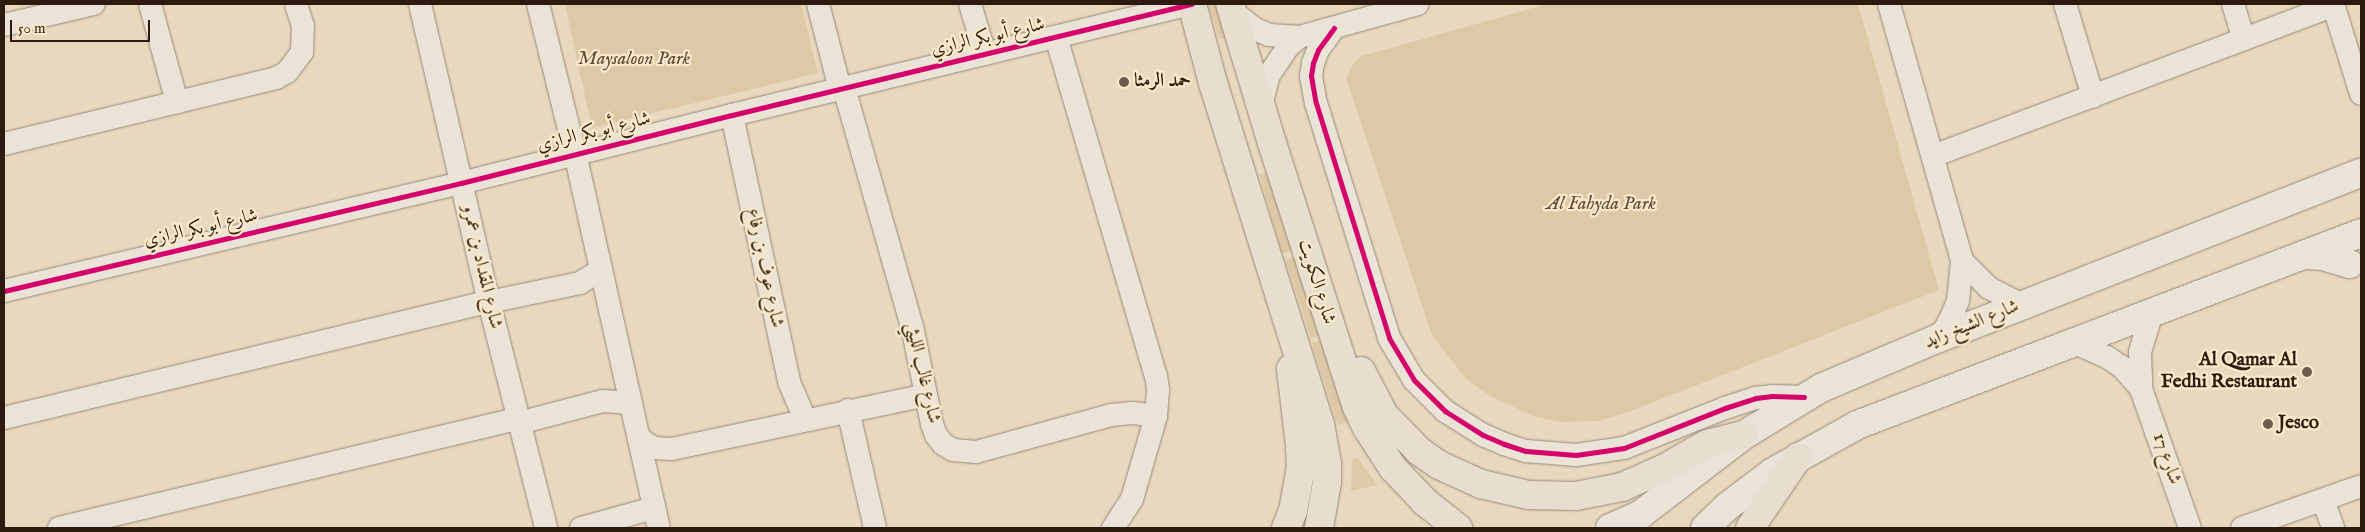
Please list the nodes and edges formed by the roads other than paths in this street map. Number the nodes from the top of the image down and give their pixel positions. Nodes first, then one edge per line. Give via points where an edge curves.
1 (94, 4) edge
2 (150, 4) edge
3 (296, 4) edge
4 (420, 4) edge
5 (538, 4) edge
6 (818, 4) edge
7 (970, 4) edge
8 (1192, 4) edge
9 (1418, 4) edge
10 (1889, 4) edge
11 (2065, 4) edge
12 (2233, 4) edge
13 (2334, 4) edge
14 (1231, 7) edge
15 (4, 25) edge
16 (1334, 28) junction
17 (1299, 37) junction
18 (1056, 38) junction
19 (2244, 39) junction
20 (985, 54) junction
21 (1213, 83) junction
22 (842, 88) junction
23 (2361, 94) edge
24 (2093, 97) junction
25 (177, 102) junction
26 (1261, 106) junction
27 (732, 115) junction
28 (1272, 143) junction
29 (4, 144) edge
30 (575, 153) junction
31 (1933, 156) junction
32 (2361, 173) edge
33 (461, 183) junction
34 (2361, 233) edge
35 (2308, 255) junction
36 (1962, 261) junction
37 (2350, 264) dead end
38 (601, 270) junction
39 (4, 291) edge
40 (489, 302) junction
41 (2022, 305) junction
42 (2152, 312) junction
43 (1329, 323) junction
44 (1293, 338) junction
45 (1939, 338) junction
46 (2074, 343) junction
47 (2141, 389) junction
48 (925, 394) junction
49 (1804, 397) junction
50 (631, 403) junction
51 (848, 410) junction
52 (1156, 416) junction
53 (4, 418) edge
54 (805, 419) junction
55 (518, 421) junction
56 (1744, 435) junction
57 (639, 438) junction
58 (1798, 457) junction
59 (2361, 486) edge
60 (2324, 500) junction
61 (656, 518) edge
62 (59, 528) edge
63 (546, 528) edge
64 (581, 528) edge
65 (875, 528) edge
66 (1113, 528) edge
67 (1286, 528) edge
68 (1319, 528) edge
69 (1458, 528) edge
70 (1610, 528) edge
71 (1705, 528) edge
72 (1750, 528) edge
73 (2190, 528) edge
74 (2242, 528) edge
75 (2333, 528) edge

1 - 15 street
2 - 25 street
3 - 25 street via 304,39 302,52 287,72 276,78
4 - 33 street, شارع المقداد بن عمرو
5 - 30 street
6 - 22 street, شارع غالب الليثي
7 - 20 street
8 - 18 street, شارع أبو بكر الرازي
8 - 21 main road, شارع الكويت
9 - 16 street
10 - 31 street
11 - 24 street
12 - 19 street
13 - 19 street
13 - 23 street
14 - 17 street via 1256,29 1269,34
14 - 26 main road, شارع الكويت
16 - 17 street
16 - 49 street via 1313,63 1311,76 1316,103 1389,338 1414,380 1445,411 1462,424 1504,444 1526,451 1576,455 1624,448 1756,398
17 - 26 street via 1269,75
18 - 20 street, شارع أبو بكر الرازي
18 - 52 street via 1156,376
19 - 24 street
20 - 22 street, شارع أبو بكر الرازي
21 - 28 main road via 1231,103 1250,143 1261,147
21 - 44 main road, شارع الكويت
22 - 27 street, شارع أبو بكر الرازي
22 - 48 street, شارع غالب الليثي via 912,326
24 - 31 street
25 - 29 street
26 - 28 main road, شارع الكويت
27 - 30 street, شارع أبو بكر الرازي
27 - 54 street, شارع عوف بن رفاع via 789,382
28 - 43 main road, شارع الكويت
30 - 33 street, شارع أبو بكر الرازي
30 - 38 street
31 - 36 street
32 - 41 main road, شارع الشيخ زايد
33 - 39 street, شارع أبو بكر الرازي
33 - 40 street, شارع المقداد بن عمرو
34 - 35 main road
35 - 37 main road
35 - 42 main road
36 - 41 street via 1989,288
36 - 45 street via 1958,301
38 - 40 street via 580,283
38 - 50 street
40 - 53 street
40 - 55 street, شارع المقداد بن عمرو
41 - 45 main road, شارع الشيخ زايد
42 - 46 main road
42 - 47 street, شارع 17 via 2140,352
43 - 56 main road via 1352,352 1384,415 1406,440 1438,465 1504,491 1552,497 1600,492 1644,478 1707,444
43 - 69 main road, شارع الكويت via 1357,407 1379,449 1408,486
44 - 67 main road via 1291,381 1300,467 1293,511
44 - 68 main road, شارع الكويت via 1324,443 1327,482
45 - 49 main road, شارع الشيخ زايد
46 - 47 street, شارع 17 via 2108,357 2122,367
46 - 58 main road via 1888,411 1857,424
47 - 73 street, شارع 17
48 - 51 street
48 - 52 street, شارع غالب الليثي via 936,435 953,450 964,452 976,452 1111,415
49 - 56 main road, شارع الشيخ زايد
50 - 55 street via 603,401
50 - 57 street
51 - 54 street
51 - 65 street
52 - 66 street via 1132,498
54 - 57 street via 672,449 654,448
55 - 62 street
55 - 63 street, شارع المقداد بن عمرو
56 - 70 main road, شارع الشيخ زايد via 1640,514
57 - 61 street
58 - 71 main road via 1750,488
58 - 72 main road
59 - 60 street
60 - 74 street
60 - 75 street
61 - 64 street

